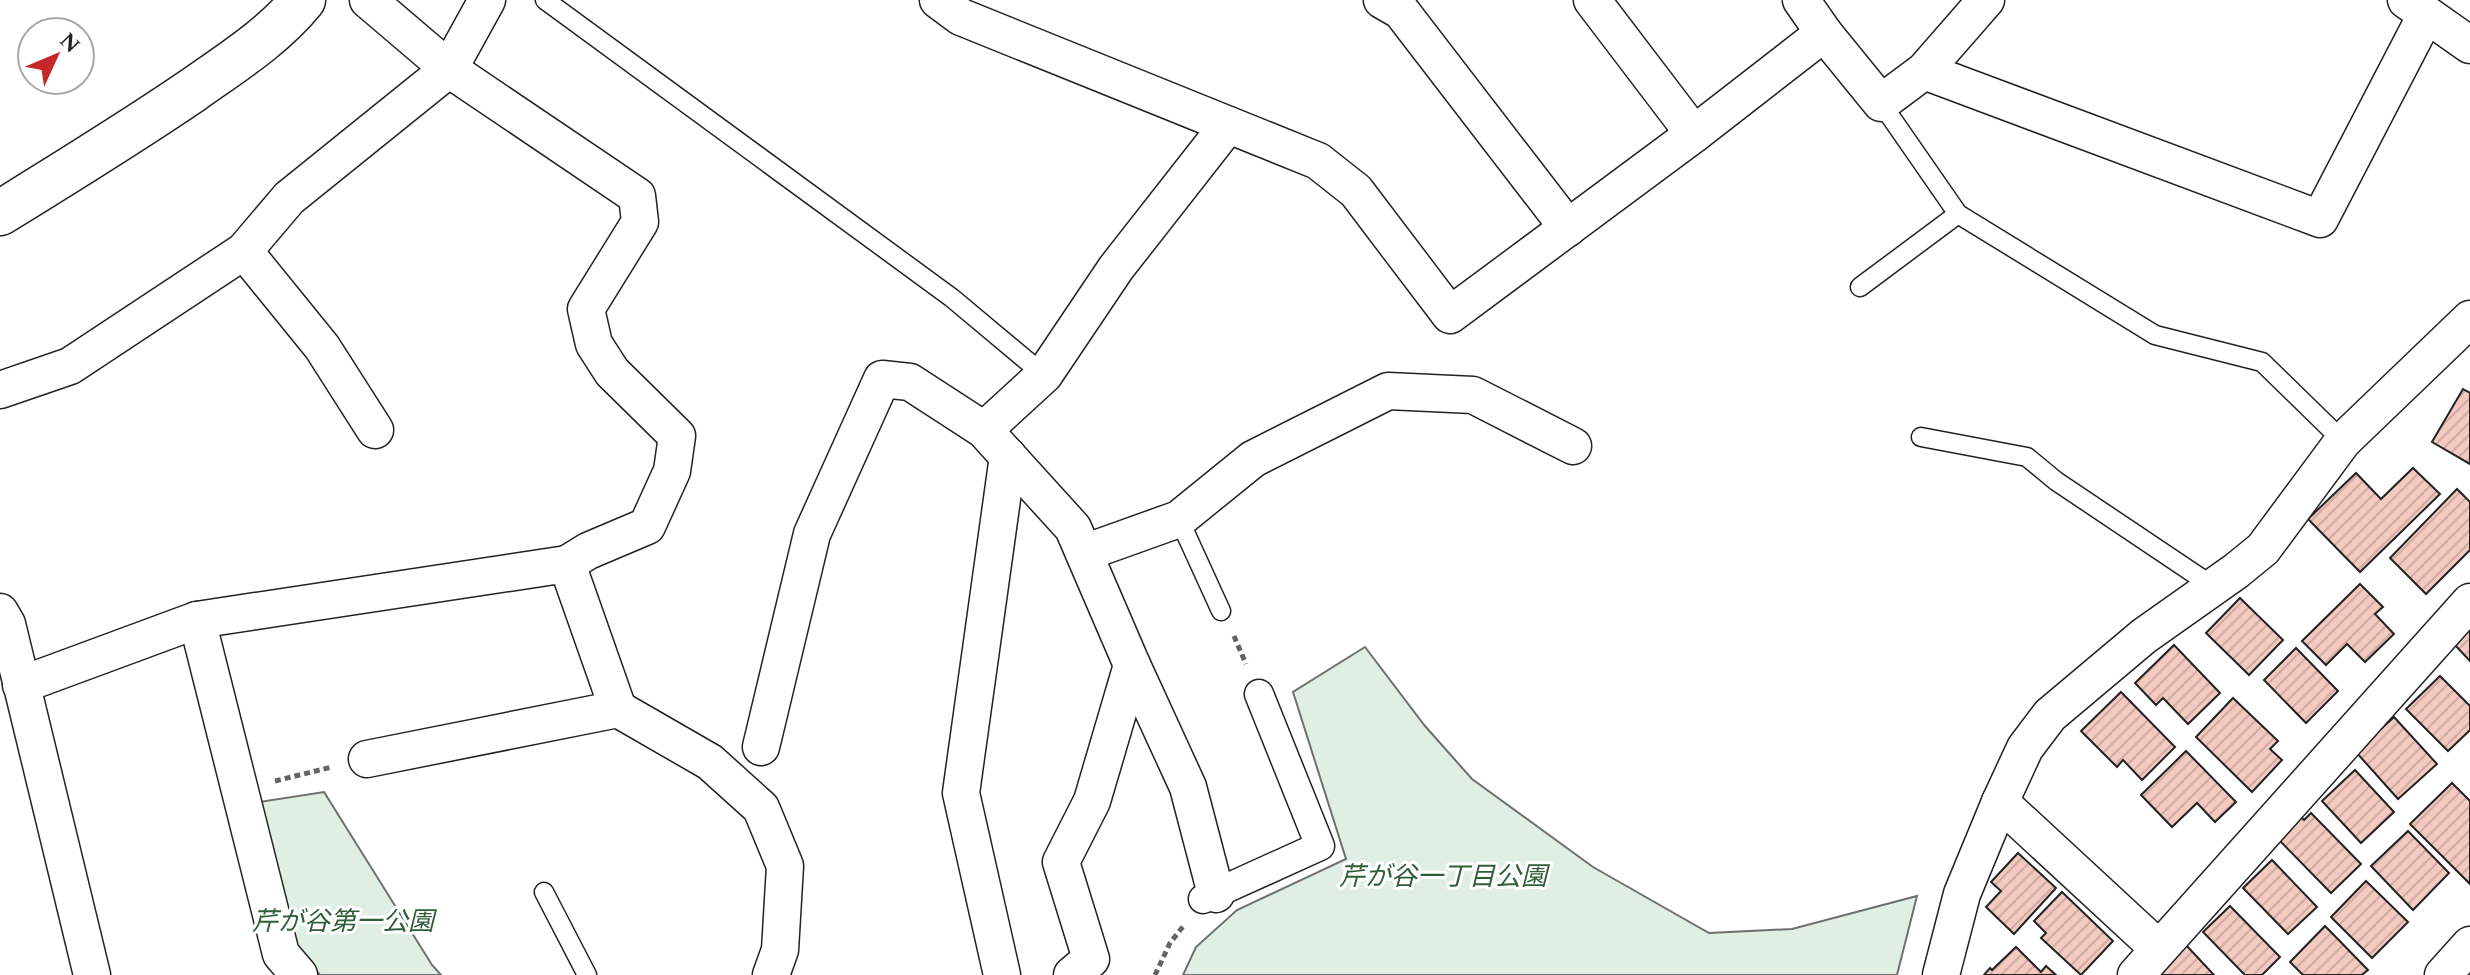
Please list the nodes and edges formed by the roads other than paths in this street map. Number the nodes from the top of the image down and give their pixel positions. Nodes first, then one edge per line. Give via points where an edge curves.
1 (303, 0) edge
2 (368, 0) edge
3 (487, 0) edge
4 (545, 0) edge
5 (1382, 0) edge
6 (1592, 0) edge
7 (1801, 0) edge
8 (1986, 0) edge
9 (957, 6) edge
10 (2416, 7) edge
11 (1824, 33) junction
12 (2470, 45) edge
13 (449, 69) junction
14 (1924, 71) junction
15 (1881, 103) junction
16 (1228, 125) junction
17 (1694, 134) junction
18 (0, 213) edge
19 (1958, 214) junction
20 (1568, 228) junction
21 (244, 251) junction
22 (1860, 287) dead end
23 (2470, 319) edge
24 (1044, 375) junction
25 (0, 390) edge
26 (375, 430) dead end
27 (984, 430) junction
28 (1921, 437) dead end
29 (2343, 441) junction
30 (1573, 446) dead end
31 (1008, 456) junction
32 (1179, 519) junction
33 (1084, 553) junction
34 (567, 564) junction
35 (2214, 587) junction
36 (2470, 602) edge
37 (1221, 611) dead end
38 (0, 612) edge
39 (197, 620) junction
40 (1132, 665) junction
41 (21, 685) junction
42 (1259, 694) dead end
43 (618, 709) junction
44 (761, 747) dead end
45 (367, 759) road end
46 (2000, 802) junction
47 (544, 892) dead end
48 (1210, 896) joint
49 (2470, 945) edge
50 (2147, 962) edge
51 (92, 975) edge
52 (299, 975) edge
53 (587, 975) edge
54 (771, 975) edge
55 (1002, 975) edge
56 (1072, 975) edge
57 (1941, 975) edge
58 (2443, 975) edge

1 - 18 street via 249,51
2 - 13 street
3 - 13 street
4 - 24 lane via 952,298
5 - 20 street via 1401,11
6 - 17 street
7 - 11 street
8 - 14 street
9 - 16 street
10 - 12 street
10 - 14 street via 2320,219
11 - 15 street
11 - 17 street
13 - 21 street via 289,198
13 - 34 street via 637,196 640,222 586,309 594,344 612,372 677,436 672,471 647,526
14 - 15 street
15 - 19 lane
16 - 20 street via 1318,161 1356,191 1450,315
16 - 24 street via 1116,268
17 - 20 street
19 - 22 lane
19 - 29 lane via 2155,335 2262,362
21 - 25 street via 70,366
21 - 26 street via 322,347
23 - 29 street
24 - 27 street
27 - 31 street
27 - 44 street via 910,382 882,379 812,534
28 - 35 lane via 2027,457
29 - 35 street via 2263,549
30 - 32 street via 1473,395 1388,391 1253,459
31 - 33 street via 1073,528
31 - 55 street via 961,793
32 - 33 street
32 - 37 lane
33 - 40 street
34 - 39 street
34 - 43 street
35 - 46 street via 2144,636 2050,715 2025,748
36 - 50 street
38 - 41 street
39 - 41 street
39 - 52 street via 250,784 281,954
40 - 48 street via 1188,787
40 - 56 street via 1092,801 1061,862 1091,959
41 - 51 street
42 - 48 street via 1320,846
43 - 45 street
43 - 54 street via 710,762 761,808 785,866 780,950
46 - 50 street
46 - 57 street via 1962,894
47 - 53 lane
49 - 58 street

